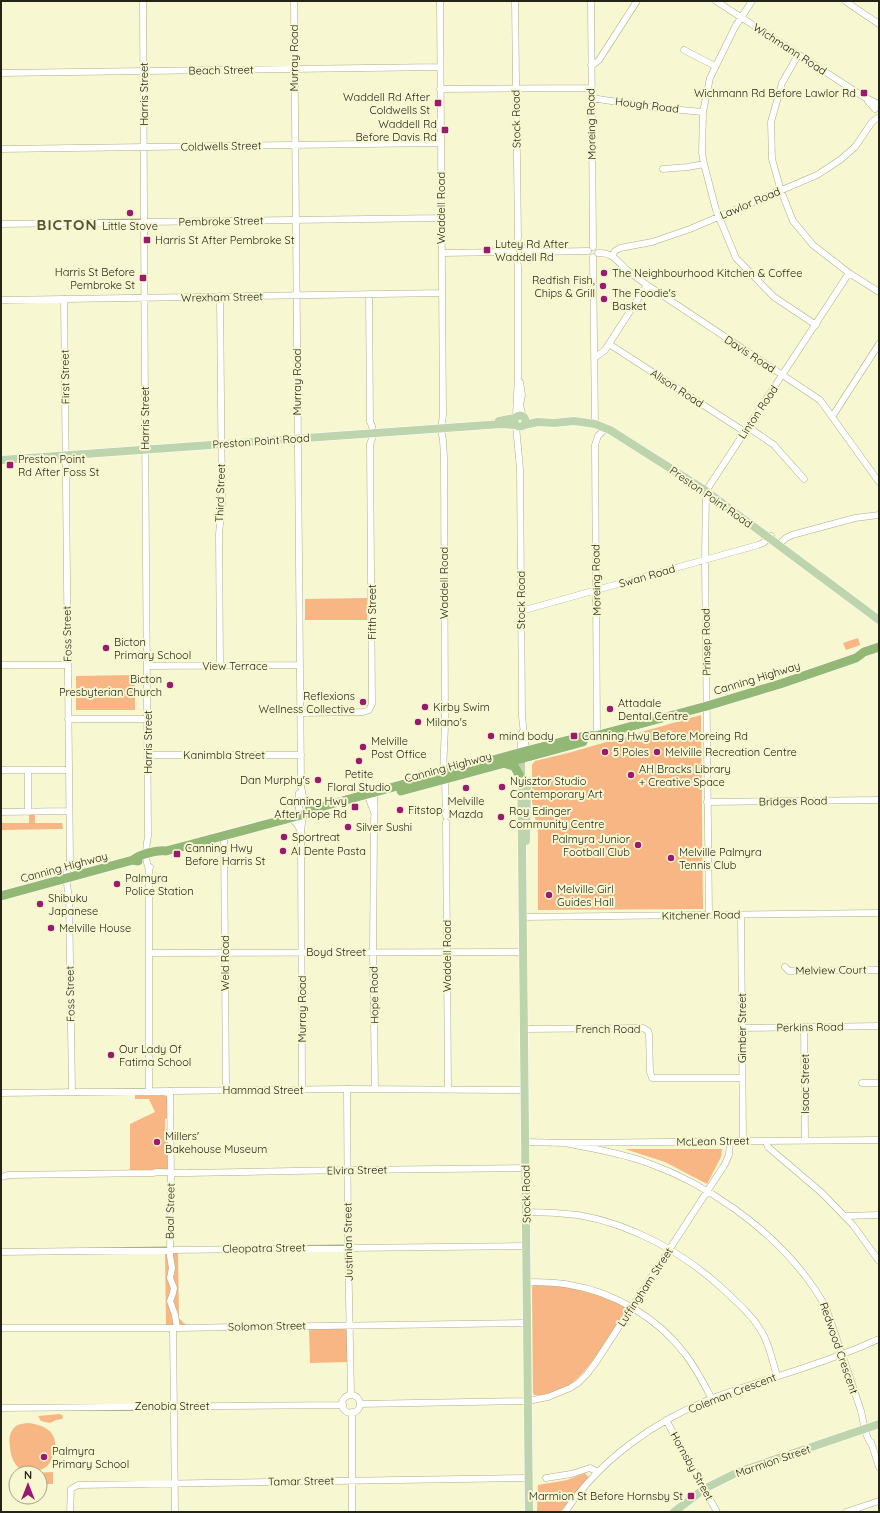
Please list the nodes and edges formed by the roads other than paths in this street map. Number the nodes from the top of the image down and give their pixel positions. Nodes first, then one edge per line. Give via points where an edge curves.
1 (143, 1) edge
2 (294, 1) edge
3 (440, 1) edge
4 (515, 1) edge
5 (591, 1) edge
6 (637, 1) edge
7 (716, 1) edge
8 (752, 1) edge
9 (845, 1) edge
10 (741, 17) junction
11 (879, 24) edge
12 (684, 50) dead end
13 (798, 55) junction
14 (591, 65) junction
15 (715, 66) junction
16 (440, 67) junction
17 (294, 69) junction
18 (144, 71) junction
19 (1, 73) edge
20 (516, 88) junction
21 (591, 88) junction
22 (440, 90) junction
23 (591, 98) junction
24 (878, 110) edge
25 (703, 112) junction
26 (441, 142) junction
27 (295, 144) junction
28 (144, 147) junction
29 (1, 149) edge
30 (704, 164) junction
31 (663, 169) dead end
32 (781, 191) junction
33 (719, 216) junction
34 (442, 218) junction
35 (296, 220) junction
36 (144, 222) junction
37 (1, 224) edge
38 (591, 249) junction
39 (519, 252) junction
40 (442, 253) junction
41 (598, 253) junction
42 (612, 256) junction
43 (593, 258) junction
44 (849, 274) junction
45 (647, 285) junction
46 (879, 292) edge
47 (442, 293) junction
48 (369, 294) junction
49 (220, 296) junction
50 (296, 296) junction
51 (144, 298) junction
52 (64, 299) junction
53 (1, 300) edge
54 (816, 325) junction
55 (609, 344) junction
56 (879, 344) edge
57 (595, 356) junction
58 (783, 375) junction
59 (832, 417) junction
60 (520, 421) junction
61 (595, 422) junction
62 (444, 427) junction
63 (606, 428) junction
64 (746, 430) junction
65 (370, 433) junction
66 (297, 438) junction
67 (221, 444) junction
68 (145, 450) junction
69 (66, 456) junction
70 (1, 460) edge
71 (1, 464) edge
72 (804, 480) dead end
73 (879, 482) edge
74 (707, 490) junction
75 (879, 515) edge
76 (770, 537) junction
77 (780, 543) junction
78 (705, 560) junction
79 (596, 591) junction
80 (521, 611) junction
81 (879, 616) edge
82 (879, 620) edge
83 (879, 647) edge
84 (879, 654) edge
85 (856, 658) junction
86 (1, 665) edge
87 (68, 665) junction
88 (300, 665) junction
89 (147, 666) junction
90 (220, 666) junction
91 (707, 706) junction
92 (300, 713) junction
93 (147, 719) junction
94 (68, 720) junction
95 (596, 735) junction
96 (301, 754) junction
97 (148, 755) junction
98 (523, 755) junction
99 (506, 764) junction
100 (1, 770) edge
101 (28, 770) junction
102 (69, 770) junction
103 (445, 775) junction
104 (521, 778) junction
105 (301, 786) junction
106 (371, 796) junction
107 (879, 800) edge
108 (708, 802) junction
109 (1, 812) edge
110 (28, 812) junction
111 (69, 812) junction
112 (302, 814) junction
113 (301, 832) junction
114 (224, 836) junction
115 (149, 856) junction
116 (523, 876) junction
117 (70, 877) junction
118 (1, 896) edge
119 (879, 913) edge
120 (709, 915) junction
121 (741, 915) junction
122 (523, 917) junction
123 (447, 951) junction
124 (225, 952) junction
125 (302, 952) junction
126 (373, 952) junction
127 (523, 952) junction
128 (150, 953) junction
129 (785, 967) dead end
130 (879, 970) edge
131 (879, 1026) edge
132 (804, 1027) junction
133 (742, 1028) junction
134 (524, 1029) junction
135 (742, 1078) junction
136 (862, 1083) dead end
137 (879, 1083) edge
138 (347, 1089) junction
139 (375, 1089) junction
140 (448, 1089) junction
141 (226, 1090) junction
142 (302, 1090) junction
143 (525, 1090) junction
144 (72, 1091) junction
145 (149, 1091) junction
146 (170, 1091) junction
147 (1, 1092) edge
148 (805, 1140) junction
149 (879, 1140) edge
150 (730, 1141) junction
151 (743, 1141) junction
152 (766, 1141) junction
153 (566, 1143) junction
154 (526, 1144) junction
155 (526, 1168) junction
156 (347, 1170) junction
157 (1, 1174) edge
158 (171, 1174) junction
159 (9, 1175) junction
160 (1, 1177) edge
161 (708, 1191) junction
162 (526, 1212) junction
163 (879, 1215) edge
164 (845, 1216) junction
165 (526, 1246) junction
166 (348, 1247) junction
167 (670, 1249) junction
168 (170, 1250) junction
169 (1, 1252) edge
170 (879, 1261) edge
171 (527, 1282) junction
172 (632, 1308) junction
173 (527, 1323) junction
174 (350, 1325) junction
175 (175, 1328) junction
176 (3, 1330) edge
177 (879, 1339) edge
178 (842, 1354) junction
179 (777, 1376) junction
180 (351, 1395) junction
181 (712, 1398) junction
182 (528, 1401) junction
183 (360, 1404) junction
184 (343, 1405) junction
185 (174, 1406) junction
186 (1, 1408) edge
187 (352, 1412) junction
188 (666, 1420) junction
189 (879, 1424) edge
190 (879, 1428) edge
191 (866, 1430) junction
192 (879, 1467) edge
193 (598, 1472) junction
194 (529, 1478) junction
195 (546, 1478) dead end
196 (352, 1480) junction
197 (175, 1483) junction
198 (705, 1490) junction
199 (879, 1501) edge
200 (70, 1512) edge
201 (175, 1512) edge
202 (352, 1512) edge
203 (529, 1512) edge
204 (565, 1512) edge
205 (674, 1512) edge
206 (679, 1512) edge
207 (717, 1512) edge
208 (846, 1512) edge

1 - 18 street, Harris Street
2 - 17 street, Murray Road
3 - 16 street, Waddell Road
4 - 20 street, Stock Road
5 - 14 street, Moreing Road
6 - 14 street via 599,60
7 - 10 street, Wichmann Road
8 - 10 street
9 - 11 street
10 - 13 street, Wichmann Road
10 - 15 street
12 - 15 street
13 - 24 street, Wichmann Road via 864,97
13 - 32 street via 782,83 771,122 772,159
14 - 21 street, Moreing Road
15 - 25 street
16 - 17 street, Beach Street
16 - 22 street, Waddell Road
17 - 18 street, Beach Street
17 - 27 street, Murray Road
18 - 19 street, Beach Street
18 - 28 street, Harris Street
20 - 21 street
20 - 22 street
20 - 39 street, Stock Road
21 - 23 street, Moreing Road
22 - 26 street, Waddell Road
23 - 25 street, Hough Road
23 - 38 street, Moreing Road
24 - 32 street, Lawlor Road via 855,147 840,160 817,175
25 - 30 street
26 - 27 street, Coldwells Street
26 - 34 street, Waddell Road
27 - 28 street, Coldwells Street
27 - 35 street, Murray Road
28 - 29 street, Coldwells Street
28 - 36 street, Harris Street
30 - 31 street
30 - 33 street
32 - 33 street, Lawlor Road
32 - 44 street via 792,220 813,245
33 - 42 street, Lawlor Road via 652,242 620,248
33 - 54 street via 736,258 774,297
34 - 35 street, Pembroke Street
34 - 40 street, Waddell Road
35 - 36 street, Pembroke Street
35 - 50 street, Murray Road
36 - 37 street, Pembroke Street
36 - 51 street, Harris Street
38 - 39 street
38 - 41 street via 596,248
38 - 43 street via 589,256
39 - 40 street
39 - 60 street, Stock Road
40 - 47 street, Waddell Road
41 - 42 street
41 - 43 street
42 - 45 street, Davis Road
43 - 57 street
44 - 46 street
44 - 54 street, Linton Road
45 - 55 street
45 - 58 street, Davis Road
47 - 48 street, Wrexham Street
47 - 62 street, Waddell Road
48 - 50 street, Wrexham Street
48 - 65 street, Fifth Street
49 - 50 street, Wrexham Street
49 - 51 street, Wrexham Street
49 - 67 street, Third Street
50 - 66 street, Murray Road
51 - 52 street, Wrexham Street
51 - 68 street, Harris Street
52 - 53 street, Wrexham Street
52 - 69 street, First Street
54 - 58 street, Linton Road
55 - 57 street via 601,354
55 - 64 street, Alison Road
56 - 59 street
57 - 61 street
58 - 59 street, Davis Road via 820,400
58 - 64 street, Linton Road
59 - 73 street, Davis Road
60 - 61 main road, Preston Point Road via 581,418
60 - 62 main road, Preston Point Road
60 - 80 street, Stock Road
61 - 63 main road, Preston Point Road
61 - 74 main road, Preston Point Road via 614,428
62 - 65 main road, Preston Point Road
62 - 103 street, Waddell Road
63 - 74 main road, Preston Point Road
63 - 79 street, Moreing Road via 598,436 595,445
64 - 72 street, Alison Road via 774,445
64 - 74 street, Linton Road
65 - 66 main road, Preston Point Road
65 - 92 street, Fifth Street via 368,441 372,704 369,710 363,712
66 - 67 main road, Preston Point Road
66 - 88 street, Murray Road
67 - 68 main road, Preston Point Road
67 - 90 street, Third Street
68 - 69 main road, Preston Point Road
68 - 89 street, Harris Street
69 - 70 main road, Preston Point Road
69 - 71 main road, Preston Point Road
69 - 87 street, Foss Street
74 - 76 main road, Preston Point Road
74 - 78 street, Prinsep Road
75 - 77 street via 855,518 792,535
76 - 77 main road, Preston Point Road
76 - 78 street, Swan Road via 761,544
77 - 81 main road, Preston Point Road
77 - 82 main road, Preston Point Road
78 - 79 street, Swan Road
78 - 91 street, Prinsep Road
79 - 80 street, Swan Road
79 - 95 street, Moreing Road
80 - 98 street, Stock Road
83 - 85 highway, Canning Highway
84 - 85 highway, Canning Highway
85 - 91 highway, Canning Highway
86 - 87 street
87 - 94 street, Foss Street
88 - 90 street, View Terrace
88 - 92 street, Murray Road
89 - 90 street, View Terrace
89 - 93 street, Harris Street
91 - 95 highway, Canning Highway
91 - 108 street, Prinsep Road
92 - 96 street, Murray Road
93 - 94 street
93 - 97 street, Harris Street
94 - 102 street, Foss Street
95 - 98 highway, Canning Highway via 588,735
96 - 97 street, Kanimbla Street
96 - 105 street, Murray Road
97 - 115 street, Harris Street
98 - 99 highway, Canning Highway
98 - 103 highway, Canning Highway
98 - 104 main road, Stock Road
98 - 116 main road, Stock Road via 526,861
99 - 103 highway, Canning Highway
99 - 104 highway via 514,766
100 - 101 street
101 - 102 street
101 - 110 street
102 - 111 street, Foss Street
103 - 106 highway, Canning Highway
103 - 123 street, Waddell Road
104 - 116 main road, Stock Road
105 - 112 street, Murray Road via 304,802
105 - 112 street, Murray Road via 299,792
106 - 112 highway, Canning Highway
106 - 126 street, Hope Road via 376,808
107 - 108 street, Bridges Road
108 - 120 street, Prinsep Road
109 - 110 street
110 - 111 street
111 - 117 street, Foss Street via 72,864
112 - 113 street, Murray Road
112 - 113 street, Murray Road via 297,824
112 - 114 highway, Canning Highway
113 - 125 street, Murray Road
114 - 115 highway, Canning Highway via 166,851 163,855
114 - 124 street, Weld Road
115 - 117 highway, Canning Highway via 137,862 134,860
115 - 128 street, Harris Street
116 - 122 main road, Stock Road
117 - 118 highway, Canning Highway
117 - 144 street, Foss Street
119 - 121 street, Kitchener Road
120 - 121 street, Kitchener Road
120 - 122 street, Kitchener Road
121 - 133 street, Gimber Street
122 - 127 main road, Stock Road
123 - 126 street, Boyd Street
123 - 127 street, Boyd Street
123 - 140 street, Waddell Road
124 - 125 street, Boyd Street
124 - 128 street, Boyd Street
124 - 141 street, Weld Road
125 - 126 street, Boyd Street
125 - 142 street, Murray Road
126 - 139 street, Hope Road
127 - 134 main road, Stock Road
128 - 145 street, Harris Street
129 - 130 street, Melview Court via 789,971
131 - 132 street, Perkins Road
132 - 133 street, Perkins Road
132 - 148 street, Isaac Street
133 - 135 street, Gimber Street
134 - 135 street, French Road via 643,1028 649,1034 652,1078
134 - 143 main road, Stock Road
135 - 151 street, Gimber Street
136 - 137 street
138 - 139 street, Hammad Street
138 - 142 street, Hammad Street
138 - 156 street, Justinian Street
139 - 140 street, Hammad Street
140 - 143 street, Hammad Street
141 - 142 street, Hammad Street
141 - 146 street, Hammad Street
143 - 154 main road, Stock Road
144 - 145 street, Hammad Street
144 - 147 street, Hammad Street
145 - 146 street, Hammad Street
146 - 158 street, Baal Street
148 - 149 street, McLean Street
148 - 152 street, McLean Street
150 - 151 street, McLean Street
150 - 153 street, McLean Street
150 - 161 street, Luffingham Street via 727,1160
151 - 152 street, McLean Street
152 - 164 street via 768,1147 822,1192
153 - 154 street, McLean Street
153 - 161 street, Redwood Crescent via 648,1163
154 - 155 main road, Stock Road
155 - 156 street, Elvira Street
155 - 162 main road, Stock Road
156 - 158 street, Elvira Street
156 - 166 street, Justinian Street
157 - 159 street, Elvira Street
158 - 159 street, Elvira Street
158 - 168 street, Baal Street
159 - 160 street, Elvira Street
161 - 167 street, Luffingham Street
161 - 178 street, Redwood Crescent via 761,1231 802,1271 822,1299
162 - 165 main road, Stock Road
162 - 167 street via 591,1218 638,1233
163 - 164 street
164 - 170 street
165 - 166 street, Cleopatra Street
165 - 171 main road, Stock Road
166 - 168 street, Cleopatra Street
166 - 174 street, Justinian Street
167 - 172 street, Luffingham Street
167 - 179 street via 718,1284 747,1313 763,1334
168 - 169 street, Cleopatra Street
168 - 175 street, Baal Street via 170,1278 174,1288 170,1303 176,1315
171 - 172 street via 583,1288
171 - 173 main road, Stock Road
172 - 181 street via 674,1341 694,1366
172 - 182 street, Luffingham Street via 596,1362 578,1383 561,1393
173 - 174 street, Solomon Street
173 - 182 main road, Stock Road
174 - 175 street, Solomon Street
174 - 180 street, Justinian Street
175 - 176 street, Solomon Street
175 - 185 street, Baal Street
177 - 178 street, Coleman Crescent
178 - 179 street, Coleman Crescent
178 - 191 street, Redwood Crescent
179 - 181 street, Coleman Crescent
180 - 183 street via 356,1396
180 - 184 street via 344,1399
181 - 188 street, Coleman Crescent
182 - 183 street
182 - 194 main road, Stock Road
183 - 187 street via 358,1410
184 - 185 street, Zenobia Street
184 - 187 street via 346,1411
185 - 186 street, Zenobia Street
185 - 197 street, Baal Street
187 - 196 street
188 - 193 street, Coleman Crescent via 631,1443
188 - 198 street, Hornsby Street
189 - 191 main road, Marmion Street
190 - 191 main road, Marmion Street
191 - 192 street, Redwood Crescent
191 - 198 main road, Marmion Street via 755,1469
193 - 195 street via 590,1468
193 - 204 street, Coleman Crescent
194 - 196 street, Tamar Street
194 - 203 main road, Stock Road
196 - 197 street, Tamar Street
196 - 202 street
197 - 200 street, Tamar Street via 74,1486 70,1493
197 - 201 street, Baal Street
198 - 205 main road, Marmion Street
198 - 206 main road, Marmion Street
198 - 207 street, Hornsby Street
199 - 208 street

